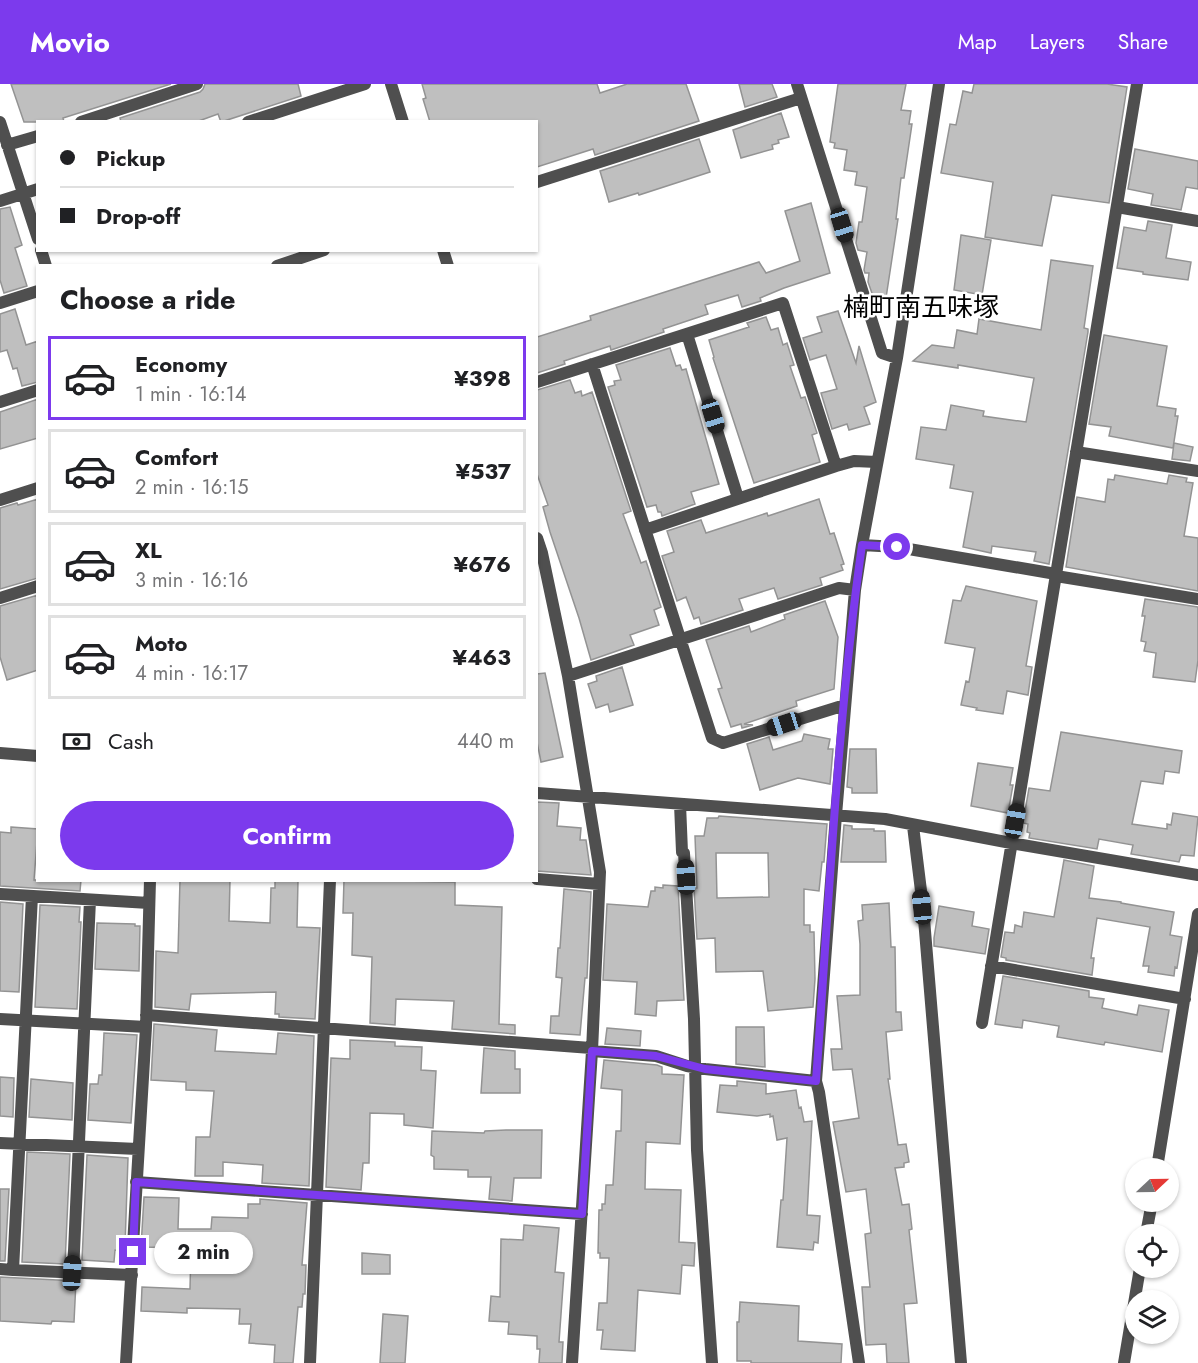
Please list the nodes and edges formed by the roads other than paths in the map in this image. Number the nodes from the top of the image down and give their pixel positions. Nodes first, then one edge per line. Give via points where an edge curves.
1 (197, 84) edge
2 (365, 84) edge
3 (391, 84) edge
4 (797, 84) edge
5 (939, 84) edge
6 (1137, 84) edge
7 (801, 98) junction
8 (87, 120) edge
9 (254, 120) edge
10 (402, 120) edge
11 (0, 122) edge
12 (36, 137) edge
13 (7, 145) junction
14 (538, 182) edge
15 (36, 190) edge
16 (22, 194) junction
17 (0, 201) edge
18 (1117, 207) junction
19 (1198, 221) edge
20 (36, 233) edge
21 (318, 252) edge
22 (283, 264) edge
23 (36, 292) edge
24 (0, 303) edge
25 (687, 334) junction
26 (897, 358) junction
27 (592, 364) junction
28 (538, 382) edge
29 (36, 391) edge
30 (0, 402) edge
31 (1077, 452) junction
32 (877, 462) junction
33 (836, 466) junction
34 (1198, 471) edge
35 (36, 489) edge
36 (738, 498) junction
37 (0, 500) edge
38 (645, 530) junction
39 (538, 541) edge
40 (862, 545) junction
41 (1056, 575) junction
42 (36, 587) edge
43 (855, 590) junction
44 (0, 598) edge
45 (1198, 599) edge
46 (680, 641) junction
47 (568, 676) junction
48 (845, 705) junction
49 (0, 753) edge
50 (36, 756) edge
51 (538, 793) edge
52 (588, 795) junction
53 (680, 804) junction
54 (836, 811) junction
55 (913, 826) junction
56 (1011, 843) junction
57 (1198, 875) edge
58 (538, 879) edge
59 (150, 882) edge
60 (330, 882) edge
61 (599, 884) junction
62 (0, 894) edge
63 (32, 896) junction
64 (90, 900) junction
65 (149, 903) junction
66 (1198, 914) edge
67 (991, 966) junction
68 (1185, 999) junction
69 (0, 1019) edge
70 (26, 1021) junction
71 (146, 1021) junction
72 (982, 1023) dead end
73 (84, 1024) junction
74 (324, 1027) junction
75 (592, 1050) junction
76 (694, 1067) junction
77 (816, 1081) junction
78 (0, 1143) edge
79 (19, 1143) junction
80 (78, 1146) junction
81 (138, 1149) junction
82 (1159, 1158) edge
83 (136, 1182) junction
84 (317, 1196) junction
85 (582, 1214) junction
86 (6, 1270) edge
87 (72, 1273) junction
88 (132, 1275) junction
89 (1138, 1278) edge
90 (126, 1363) edge
91 (310, 1363) edge
92 (572, 1363) edge
93 (712, 1363) edge
94 (859, 1363) edge
95 (962, 1363) edge
96 (1124, 1363) edge

1 - 8 street
2 - 9 street
3 - 10 street
4 - 7 street
5 - 26 street
6 - 18 street
7 - 14 street
7 - 26 street via 882,353
11 - 13 street
12 - 13 street
13 - 16 street
15 - 16 street
16 - 17 street
16 - 20 street
18 - 19 street
18 - 31 street
21 - 22 street
23 - 24 street
25 - 27 street
25 - 33 street via 783,303
25 - 36 street
26 - 32 street
27 - 28 street
27 - 38 street
29 - 30 street
31 - 34 street
31 - 41 street
32 - 33 street via 854,461
32 - 40 street
33 - 36 street
35 - 37 street
36 - 38 street
38 - 46 street
39 - 47 street
40 - 41 street via 897,547
40 - 43 street
41 - 45 street
41 - 56 street
42 - 44 street
43 - 46 street via 839,588
43 - 48 street
46 - 47 street
46 - 48 street via 712,738 723,743
47 - 52 street
48 - 54 street
49 - 50 street
51 - 52 street
52 - 53 street
52 - 61 street
53 - 54 street
53 - 76 street
54 - 55 street
54 - 77 street
55 - 56 street
55 - 95 street
56 - 57 street
56 - 67 street
58 - 61 street
59 - 65 street
60 - 74 street
61 - 75 street
62 - 63 street
63 - 64 street
63 - 70 street
64 - 65 street
64 - 73 street
65 - 71 street
66 - 68 street
67 - 68 street
67 - 72 street
68 - 82 street
69 - 70 street
70 - 73 street
70 - 79 street
71 - 73 street
71 - 74 street
71 - 81 street
73 - 80 street
74 - 75 street
74 - 84 street
75 - 76 street via 656,1056
75 - 85 street
76 - 77 street
76 - 93 street
77 - 94 street
78 - 79 street
79 - 80 street
79 - 86 street
80 - 81 street
80 - 87 street
81 - 83 street
83 - 84 street
83 - 88 street
84 - 85 street
84 - 91 street
85 - 92 street
86 - 87 street
87 - 88 street
88 - 90 street
89 - 96 street

